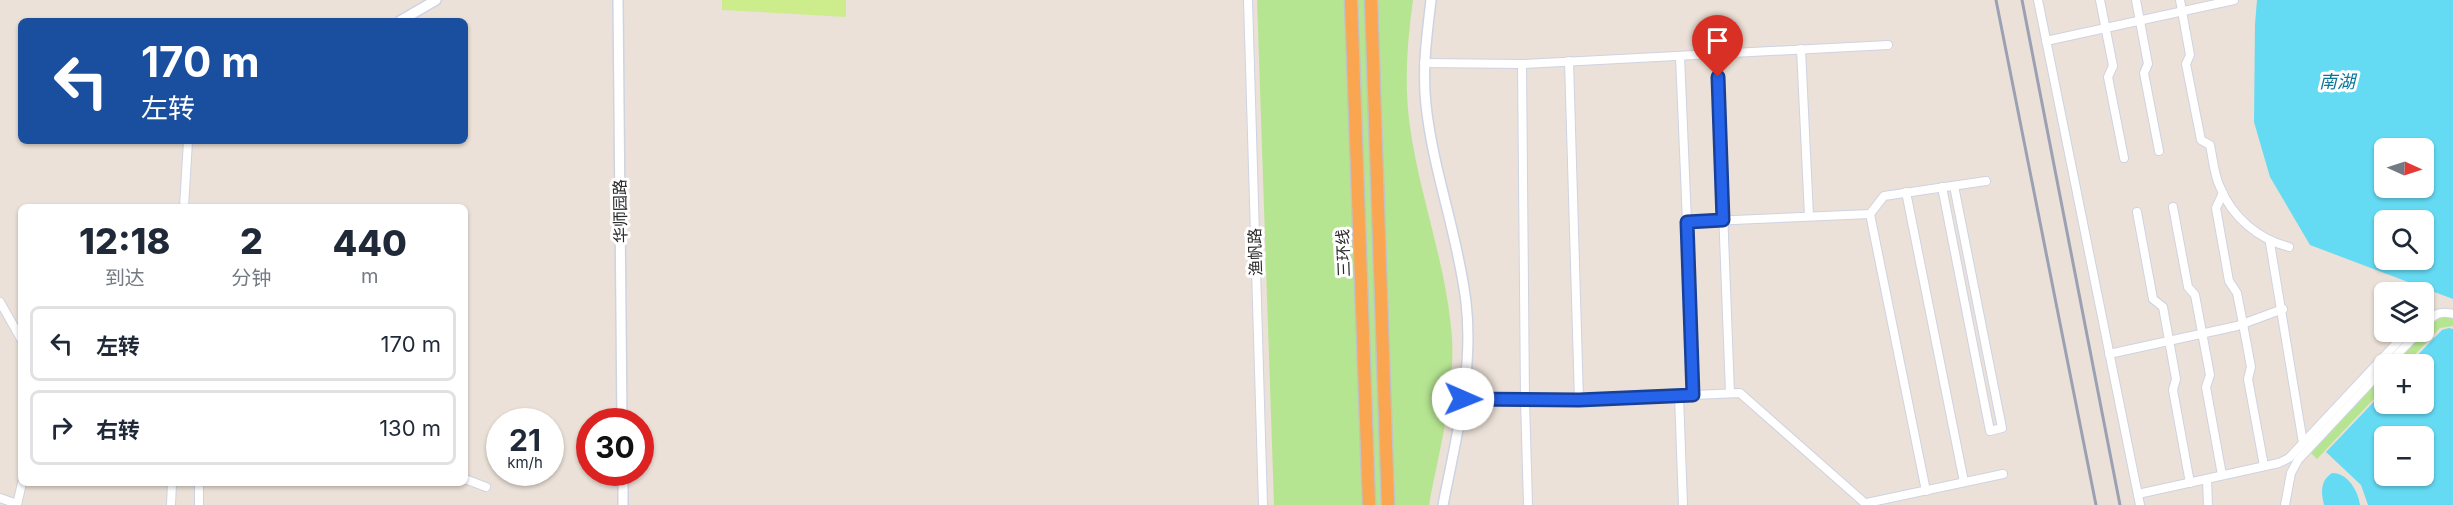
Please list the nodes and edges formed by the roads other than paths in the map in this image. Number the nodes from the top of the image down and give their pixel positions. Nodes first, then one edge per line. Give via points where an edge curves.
1 (436, 0) edge
2 (618, 0) edge
3 (1248, 0) edge
4 (1351, 0) edge
5 (1371, 0) edge
6 (1431, 0) edge
7 (2038, 0) edge
8 (2100, 0) edge
9 (2136, 0) edge
10 (2180, 0) edge
11 (2234, 0) edge
12 (2182, 11) junction
13 (405, 18) edge
14 (2140, 21) junction
15 (2105, 28) junction
16 (2046, 42) junction
17 (1888, 45) dead end
18 (1801, 49) junction
19 (1717, 54) junction
20 (1680, 56) junction
21 (1569, 61) junction
22 (1424, 63) junction
23 (1522, 64) junction
24 (188, 144) edge
25 (2159, 151) dead end
26 (2124, 158) dead end
27 (1986, 181) dead end
28 (1954, 186) junction
29 (1942, 187) junction
30 (1906, 192) junction
31 (2223, 193) junction
32 (184, 204) edge
33 (2173, 207) dead end
34 (2137, 212) dead end
35 (1870, 214) junction
36 (1809, 216) junction
37 (1723, 220) junction
38 (1687, 222) junction
39 (2271, 243) junction
40 (2289, 247) dead end
41 (1975, 292) junction
42 (1963, 294) junction
43 (0, 302) edge
44 (2283, 309) junction
45 (2453, 314) edge
46 (2434, 315) edge
47 (2243, 324) junction
48 (18, 334) edge
49 (2202, 334) junction
50 (2169, 342) junction
51 (2398, 342) edge
52 (2409, 342) edge
53 (2109, 354) junction
54 (2398, 354) edge
55 (2374, 379) edge
56 (1730, 393) junction
57 (1693, 395) junction
58 (1679, 396) junction
59 (1463, 399) junction
60 (1525, 399) junction
61 (1579, 400) junction
62 (622, 408) edge
63 (2303, 443) junction
64 (2265, 466) junction
65 (2003, 474) dead end
66 (2222, 475) junction
67 (2207, 478) junction
68 (468, 480) edge
69 (1965, 482) junction
70 (2190, 483) junction
71 (21, 486) edge
72 (172, 486) edge
73 (199, 486) edge
74 (622, 486) edge
75 (486, 487) dead end
76 (1926, 491) junction
77 (2138, 494) junction
78 (0, 498) edge
79 (1867, 504) edge
80 (17, 505) edge
81 (171, 505) edge
82 (199, 505) edge
83 (623, 505) edge
84 (1263, 505) edge
85 (1369, 505) edge
86 (1388, 505) edge
87 (1443, 505) edge
88 (1528, 505) edge
89 (1683, 505) edge
90 (2140, 505) edge
91 (2208, 505) edge
92 (2285, 505) edge

1 - 13 street
2 - 62 street, 华师园路
3 - 84 street, 渔帆路
4 - 85 highway, 三环线
5 - 86 highway
6 - 22 street
7 - 16 street
8 - 15 street
9 - 14 street
10 - 12 street
11 - 12 street
12 - 14 street
12 - 31 street via 2190,55 2186,64 2201,140 2210,146
14 - 15 street
14 - 25 street via 2148,64 2144,73
15 - 16 street
15 - 26 street via 2113,66 2108,77
16 - 53 street
17 - 18 street
18 - 19 street
18 - 36 street
19 - 20 street
19 - 37 street
20 - 21 street
20 - 38 street
21 - 23 street
21 - 61 street
22 - 23 street
22 - 59 street via 1431,141 1466,302
23 - 60 street
24 - 32 street
27 - 28 street
28 - 29 street
28 - 41 street
29 - 30 street
29 - 42 street
30 - 35 street via 1884,196
30 - 69 street
31 - 39 street via 2244,222
31 - 47 street via 2216,208 2229,281 2237,293
33 - 49 street via 2188,287 2195,295
34 - 50 street via 2153,299 2163,306
35 - 36 street
35 - 76 street
36 - 37 street
37 - 38 street
37 - 56 street
38 - 57 street
39 - 40 street
39 - 44 street
41 - 42 street
41 - 42 street via 2002,428 1990,430
43 - 48 street
44 - 47 street
44 - 63 street
45 - 46 street via 2443,311
47 - 49 street
47 - 64 street via 2251,367 2248,380
49 - 50 street
49 - 66 street via 2210,375 2205,387
50 - 53 street
50 - 70 street via 2176,380 2173,390
51 - 63 street
52 - 54 street
53 - 77 street
55 - 92 street via 2298,460 2291,473
56 - 57 street
56 - 79 street via 1740,393
57 - 58 street
58 - 61 street
58 - 89 street
59 - 60 street
59 - 87 street
60 - 61 street
60 - 88 street
63 - 64 street via 2289,458
64 - 66 street
65 - 69 street
66 - 67 street
67 - 70 street
67 - 91 street
68 - 75 street
69 - 76 street
70 - 77 street
71 - 80 street
72 - 81 street
73 - 82 street
74 - 83 street
76 - 79 street
77 - 90 street
78 - 80 street

